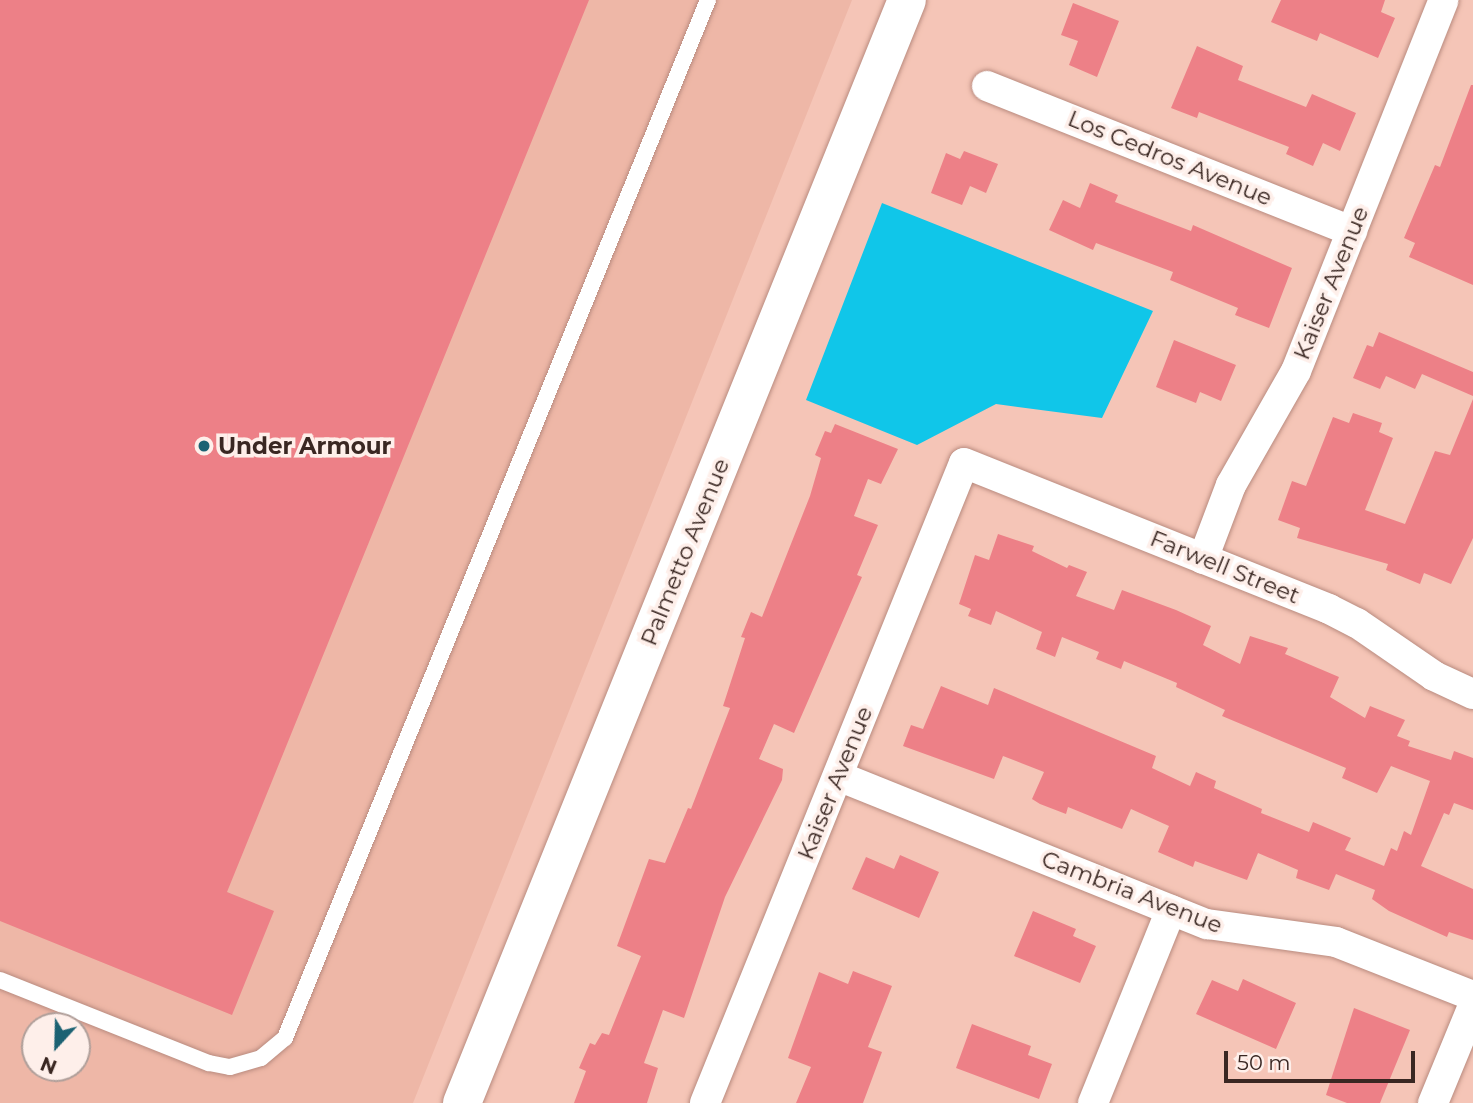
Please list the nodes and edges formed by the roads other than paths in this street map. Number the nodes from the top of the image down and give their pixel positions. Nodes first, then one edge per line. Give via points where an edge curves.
1 (708, 0) edge
2 (907, 0) edge
3 (1444, 0) edge
4 (987, 86) dead end
5 (1352, 231) junction
6 (964, 463) joint
7 (1203, 559) junction
8 (1471, 688) edge
9 (838, 776) junction
10 (1171, 910) junction
11 (0, 980) edge
12 (1473, 996) edge
13 (1473, 1006) edge
14 (462, 1103) edge
15 (705, 1103) edge
16 (1093, 1103) edge
17 (1433, 1103) edge

1 - 11 lane via 285,1038 261,1058 230,1067 209,1063
2 - 14 street, Palmetto Avenue
3 - 5 street, Kaiser Avenue
4 - 5 street, Los Cedros Avenue
5 - 7 street, Kaiser Avenue via 1296,370 1231,485
6 - 7 street, Farwell Street
6 - 9 street, Kaiser Avenue
7 - 8 street, Farwell Street via 1357,623 1410,663
9 - 10 street, Cambria Avenue
9 - 15 street, Kaiser Avenue
10 - 12 street, Cambria Avenue via 1220,928 1336,942
10 - 16 street
13 - 17 street

